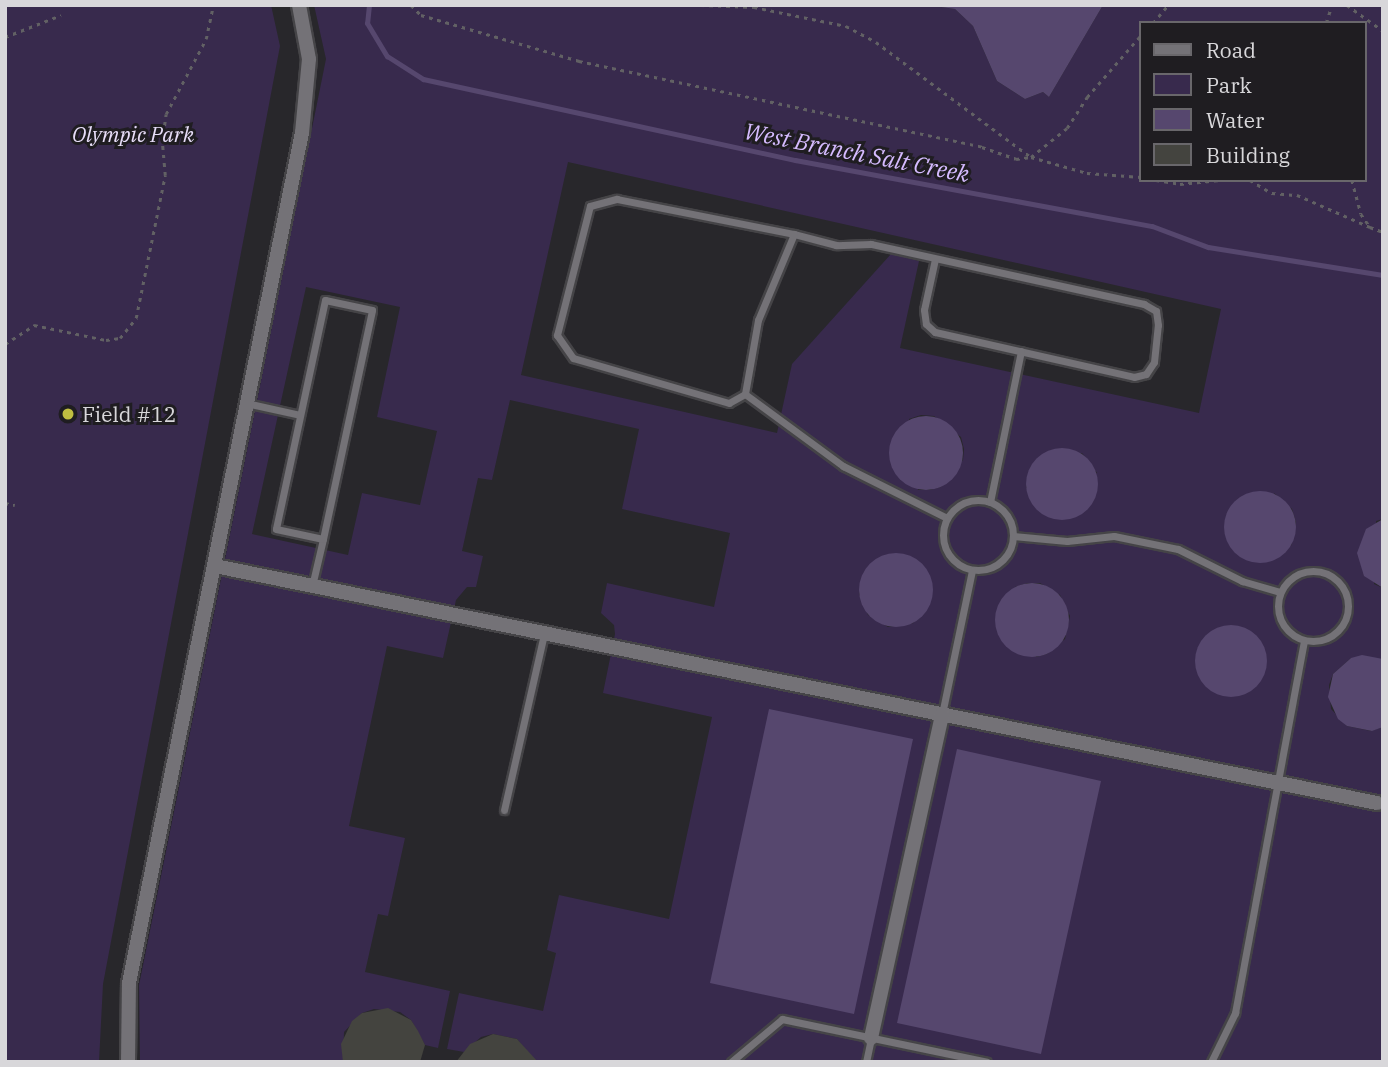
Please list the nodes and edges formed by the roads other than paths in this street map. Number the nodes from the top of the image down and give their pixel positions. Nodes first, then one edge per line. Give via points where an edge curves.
1 (299, 5) edge
2 (794, 234) junction
3 (935, 259) junction
4 (1021, 351) junction
5 (745, 394) junction
6 (246, 403) junction
7 (300, 415) junction
8 (990, 502) junction
9 (947, 518) junction
10 (1013, 536) junction
11 (323, 539) junction
12 (215, 566) junction
13 (972, 570) junction
14 (312, 586) junction
15 (1280, 592) junction
16 (544, 634) junction
17 (1304, 640) junction
18 (942, 715) junction
19 (1275, 783) junction
20 (1377, 803) dead end
21 (504, 810) dead end
22 (872, 1038) junction
23 (128, 1062) edge
24 (731, 1062) edge
25 (866, 1062) edge
26 (988, 1062) edge
27 (1211, 1062) edge

1 - 6 street via 309,60 302,133
2 - 3 lane via 836,245 872,244
2 - 5 lane via 758,320
2 - 5 lane via 617,199 590,206 557,335 573,358 729,402
3 - 4 lane via 924,310 926,324 935,332
3 - 4 lane via 1144,304 1156,311 1154,362 1146,374 1134,377
4 - 8 lane
5 - 9 lane via 843,466
6 - 7 lane
6 - 12 street
7 - 11 lane via 276,529
7 - 11 lane via 325,300 372,310
8 - 9 lane via 963,502
8 - 10 lane via 1006,513
9 - 13 lane via 942,539 946,550
10 - 13 lane via 1004,558 984,570
10 - 15 lane via 1067,541 1114,536 1178,549 1242,581
11 - 14 lane
12 - 14 street
12 - 23 street via 129,983
13 - 18 lane
14 - 16 street
15 - 17 lane via 1279,617 1293,636
15 - 17 lane via 1294,575 1316,570 1344,588 1348,610 1338,631 1316,642
16 - 18 street
16 - 21 lane
17 - 19 lane
18 - 19 street
18 - 22 street
19 - 20 street
19 - 27 lane via 1235,1013
22 - 24 lane via 782,1019
22 - 25 lane
22 - 26 lane

